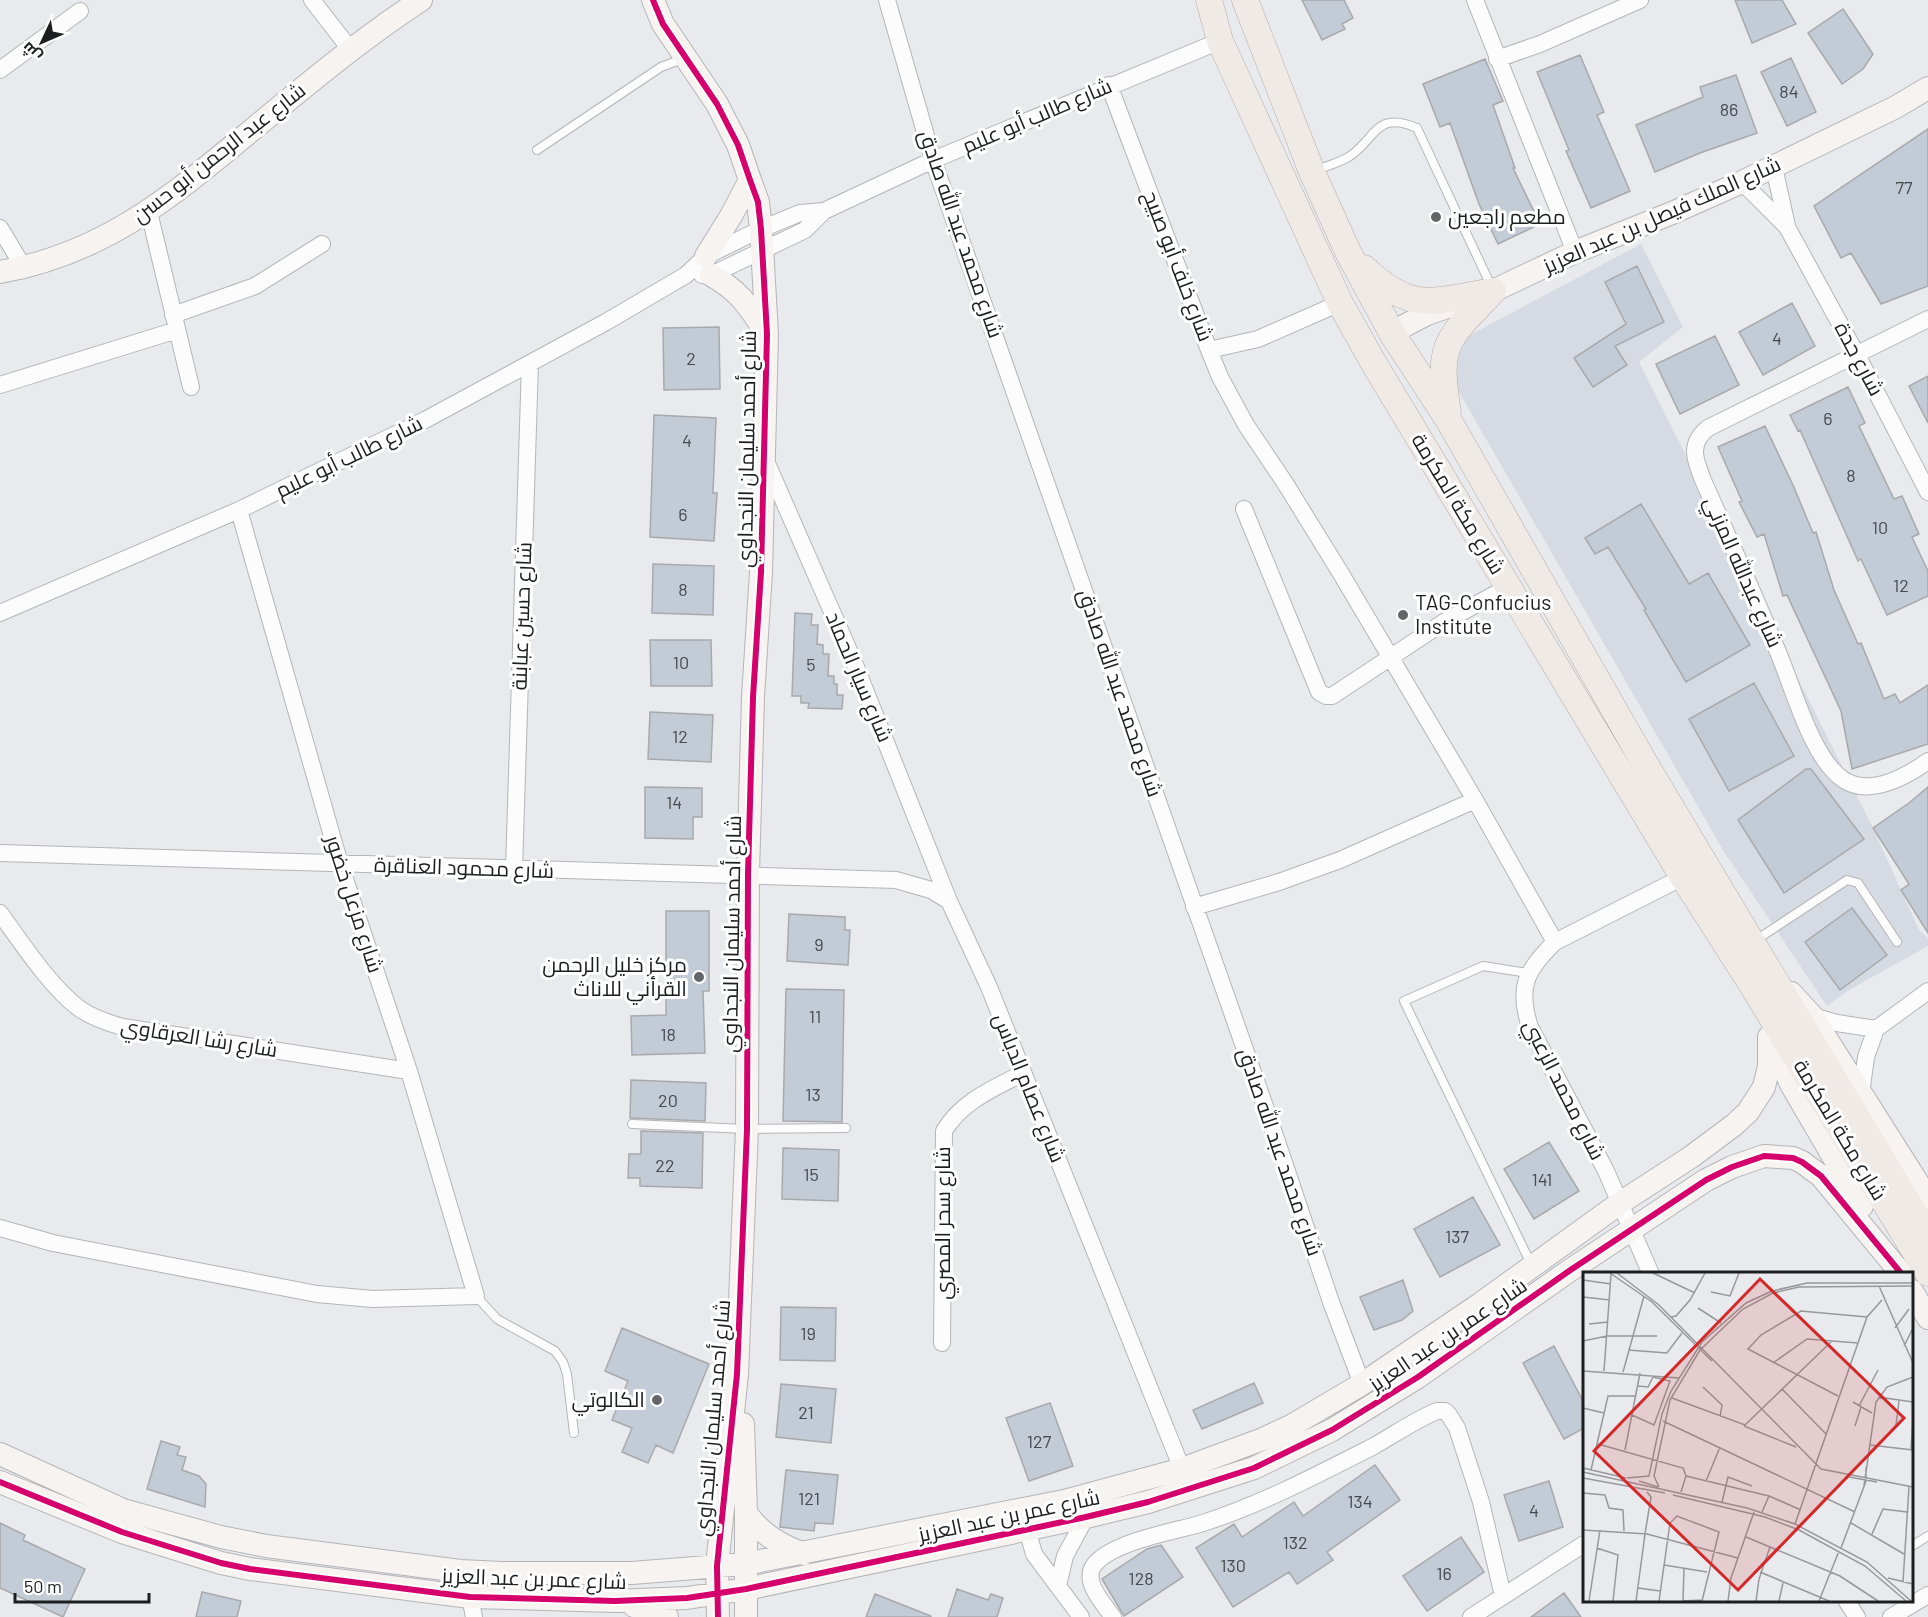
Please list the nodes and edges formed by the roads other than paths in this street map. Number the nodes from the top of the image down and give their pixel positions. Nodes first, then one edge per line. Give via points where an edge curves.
1 (312, 0) edge
2 (421, 0) edge
3 (639, 0) edge
4 (654, 0) edge
5 (886, 0) edge
6 (1209, 0) edge
7 (1245, 0) edge
8 (1475, 0) edge
9 (1640, 0) edge
10 (80, 11) dead end
11 (663, 24) junction
12 (1221, 41) junction
13 (350, 49) junction
14 (686, 58) junction
15 (1497, 58) junction
16 (0, 70) edge
17 (1109, 85) junction
18 (1928, 88) edge
19 (537, 150) dead end
20 (933, 160) junction
21 (1774, 167) junction
22 (1312, 172) junction
23 (750, 180) junction
24 (1742, 182) junction
25 (149, 212) junction
26 (1787, 227) junction
27 (0, 228) edge
28 (761, 240) junction
29 (322, 244) dead end
30 (1575, 252) junction
31 (1349, 254) junction
32 (709, 266) junction
33 (24, 268) junction
34 (0, 273) edge
35 (1493, 291) junction
36 (1340, 303) junction
37 (1928, 320) edge
38 (175, 322) junction
39 (766, 334) junction
40 (1394, 335) junction
41 (1209, 350) junction
42 (1857, 355) junction
43 (1373, 362) junction
44 (530, 363) junction
45 (0, 385) edge
46 (191, 387) dead end
47 (1449, 421) junction
48 (763, 456) junction
49 (1928, 492) edge
50 (1245, 509) dead end
51 (239, 510) junction
52 (1508, 587) junction
53 (0, 613) edge
54 (1390, 657) junction
55 (1928, 761) edge
56 (1475, 800) junction
57 (0, 853) edge
58 (340, 864) junction
59 (513, 869) junction
60 (748, 874) junction
61 (1683, 877) junction
62 (950, 901) junction
63 (1194, 907) junction
64 (0, 913) edge
65 (1555, 942) junction
66 (1753, 942) junction
67 (1897, 942) dead end
68 (1528, 973) junction
69 (1760, 976) junction
70 (1928, 991) edge
71 (1812, 1017) junction
72 (1876, 1029) junction
73 (1769, 1036) junction
74 (409, 1071) junction
75 (1023, 1073) junction
76 (1861, 1094) junction
77 (632, 1124) dead end
78 (846, 1128) dead end
79 (747, 1129) junction
80 (1928, 1199) edge
81 (1620, 1203) junction
82 (0, 1228) edge
83 (1632, 1229) junction
84 (1928, 1236) edge
85 (1532, 1266) junction
86 (1650, 1272) edge
87 (1899, 1272) edge
88 (1899, 1272) edge
89 (1928, 1273) edge
90 (1913, 1294) edge
91 (476, 1296) junction
92 (1928, 1318) edge
93 (942, 1343) dead end
94 (737, 1374) junction
95 (1362, 1384) junction
96 (574, 1433) dead end
97 (0, 1455) edge
98 (1182, 1469) junction
99 (0, 1482) edge
100 (746, 1513) junction
101 (1086, 1517) junction
102 (1027, 1529) junction
103 (1928, 1536) edge
104 (1583, 1545) edge
105 (1913, 1545) edge
106 (804, 1554) junction
107 (745, 1564) junction
108 (717, 1566) junction
109 (1058, 1586) junction
110 (746, 1589) junction
111 (1928, 1595) edge
112 (1503, 1596) junction
113 (615, 1601) junction
114 (1847, 1602) edge
115 (718, 1606) edge
116 (472, 1607) edge
117 (667, 1617) edge
118 (746, 1617) edge
119 (1081, 1617) edge
120 (1113, 1617) edge
121 (1471, 1617) edge
122 (1857, 1617) edge
123 (1891, 1617) edge

1 - 13 street
2 - 13 street, شارع عبد الرحمن أبو حسن
3 - 11 street
4 - 11 street
5 - 20 street, شارع محمد عبد الله صادق
6 - 12 main road, شارع مكة المكرمة
7 - 22 main road, شارع مكة المكرمة
8 - 15 street
9 - 15 street via 1540,44
10 - 16 street
11 - 14 street, شارع أحمد سليمان النجداوي
12 - 17 street, شارع طالب أبو عليم
12 - 36 main road, شارع مكة المكرمة
13 - 25 street, شارع عبد الرحمن أبو حسن
14 - 19 lane via 661,67
14 - 23 street, شارع أحمد سليمان النجداوي via 717,104
15 - 30 street
17 - 20 street, شارع طالب أبو عليم
17 - 41 street, شارع خلف أبو صبيح
18 - 21 street, شارع الملك فيصل بن عبد العزيز
20 - 28 street, شارع طالب أبو عليم via 824,211 805,230
20 - 63 street, شارع محمد عبد الله صادق
21 - 24 street, شارع الملك فيصل بن عبد العزيز
21 - 26 street, شارع جدة
22 - 31 main road, شارع مكة المكرمة
22 - 35 lane via 1350,156 1379,126 1403,122 1417,128
23 - 28 street, شارع أحمد سليمان النجداوي via 758,202
23 - 32 street
24 - 26 street, شارع جدة
24 - 30 street, شارع الملك فيصل بن عبد العزيز
25 - 33 street, شارع عبد الرحمن أبو حسن via 97,241
25 - 38 street
26 - 42 street, شارع جدة
27 - 33 street
28 - 32 street, شارع طالب أبو عليم
28 - 39 street, شارع أحمد سليمان النجداوي
29 - 38 street via 255,286
30 - 35 street, شارع الملك فيصل بن عبد العزيز
31 - 35 main road via 1379,282 1404,298 1434,301
31 - 40 main road, شارع مكة المكرمة
32 - 39 street via 741,296
32 - 44 street, شارع طالب أبو عليم
33 - 34 street, شارع عبد الرحمن أبو حسن
35 - 40 street, شارع الملك فيصل بن عبد العزيز via 1427,314
35 - 47 main road via 1445,348 1443,372
36 - 41 street, شارع خلف أبو صبيح via 1258,339
36 - 43 main road, شارع مكة المكرمة
37 - 42 street, شارع عبدالله المزني
38 - 45 street
38 - 46 street
39 - 48 street, شارع أحمد سليمان النجداوي
40 - 43 main road
40 - 47 main road, شارع مكة المكرمة
41 - 54 street via 1246,425 1317,533
42 - 49 street, شارع جدة
42 - 55 street, شارع عبدالله المزني via 1708,428 1697,439 1696,460 1814,741 1830,767 1846,782 1870,786 1898,779
43 - 52 main road, شارع مكة المكرمة
44 - 51 street, شارع طالب أبو عليم via 425,420
44 - 59 street, شارع حسين عبابنة
47 - 66 main road, شارع مكة المكرمة via 1591,671
48 - 60 street, شارع أحمد سليمان النجداوي
48 - 62 street, شارع سيار الحماد via 854,662
50 - 54 street via 1319,693 1332,696
51 - 53 street, شارع طالب أبو عليم
51 - 58 street, شارع مزعل خضور
52 - 54 street
52 - 61 main road, شارع مكة المكرمة
54 - 56 street
56 - 63 street via 1340,860
56 - 65 street
57 - 58 street, شارع محمود العناقرة
58 - 59 street, شارع محمود العناقرة
58 - 74 street, شارع مزعل خضور
59 - 60 street, شارع محمود العناقرة
60 - 62 street via 896,880 931,890
60 - 79 street, شارع أحمد سليمان النجداوي
61 - 65 street
61 - 69 main road, شارع مكة المكرمة
62 - 75 street, شارع عصام الدباس
63 - 95 street, شارع محمد عبد الله صادق
64 - 74 street, شارع رشا العرقاوي via 71,1002 108,1023
65 - 68 street
66 - 67 lane via 1847,880 1858,883
66 - 69 main road, شارع مكة المكرمة
68 - 81 street, شارع محمد الزعبي via 1524,1008 1530,1027
68 - 85 lane via 1483,966 1404,1001
69 - 71 street, شارع مكة المكرمة
69 - 73 street, شارع مكة المكرمة
69 - 84 main road, شارع مكة المكرمة
69 - 89 main road, شارع مكة المكرمة
70 - 72 street
71 - 72 street
71 - 76 street, شارع مكة المكرمة
72 - 76 street via 1866,1057
73 - 81 street, شارع عمر بن عبد العزيز via 1764,1087 1748,1112 1691,1157
73 - 87 street, شارع مكة المكرمة via 1792,1086
74 - 91 street, شارع مزعل خضور
75 - 93 street, شارع سحر المصري via 966,1105 944,1131
75 - 98 street, شارع عصام الدباس
76 - 80 street, شارع مكة المكرمة
77 - 79 lane
78 - 79 lane
79 - 94 street, شارع أحمد سليمان النجداوي
81 - 83 street, شارع محمد الزعبي
81 - 85 street, شارع عمر بن عبد العزيز
82 - 91 street via 53,1243 317,1294 373,1299
83 - 86 street, شارع محمد الزعبي
83 - 88 street, شارع عمر بن عبد العزيز via 1732,1167 1764,1156 1793,1158 1812,1168 1836,1192
83 - 101 street, شارع عمر بن عبد العزيز via 1418,1377 1332,1430 1217,1482
85 - 95 street, شارع عمر بن عبد العزيز
90 - 92 street
91 - 96 lane, شارع مزعل خضور via 497,1319 555,1351 563,1362
94 - 100 street, شارع أحمد سليمان النجداوي
94 - 108 street, شارع أحمد سليمان النجداوي
95 - 98 street, شارع عمر بن عبد العزيز via 1291,1426
97 - 108 street, شارع عمر بن عبد العزيز via 123,1510 266,1546 460,1571 632,1573
98 - 106 street, شارع عمر بن عبد العزيز via 1064,1501
99 - 116 street, شارع عمر بن عبد العزيز via 122,1532 221,1563
100 - 106 street via 768,1536
100 - 107 street, شارع أحمد سليمان النجداوي
101 - 102 street, شارع عمر بن عبد العزيز
101 - 109 street via 1065,1556
102 - 109 street via 1034,1554
102 - 110 street, شارع عمر بن عبد العزيز
103 - 105 lane
104 - 112 street
106 - 107 street, شارع عمر بن عبد العزيز
107 - 108 street, شارع عمر بن عبد العزيز
107 - 110 street, شارع أحمد سليمان النجداوي
108 - 115 street, شارع أحمد سليمان النجداوي
109 - 119 street
110 - 115 street, شارع عمر بن عبد العزيز
110 - 118 street, شارع أحمد سليمان النجداوي
111 - 123 street
112 - 120 street via 1481,1502 1461,1439 1449,1415 1437,1411 1311,1478 1204,1522 1137,1541 1103,1557 1090,1579
112 - 121 street
113 - 115 street, شارع عمر بن عبد العزيز
113 - 116 street, شارع عمر بن عبد العزيز
113 - 117 street
114 - 122 street

